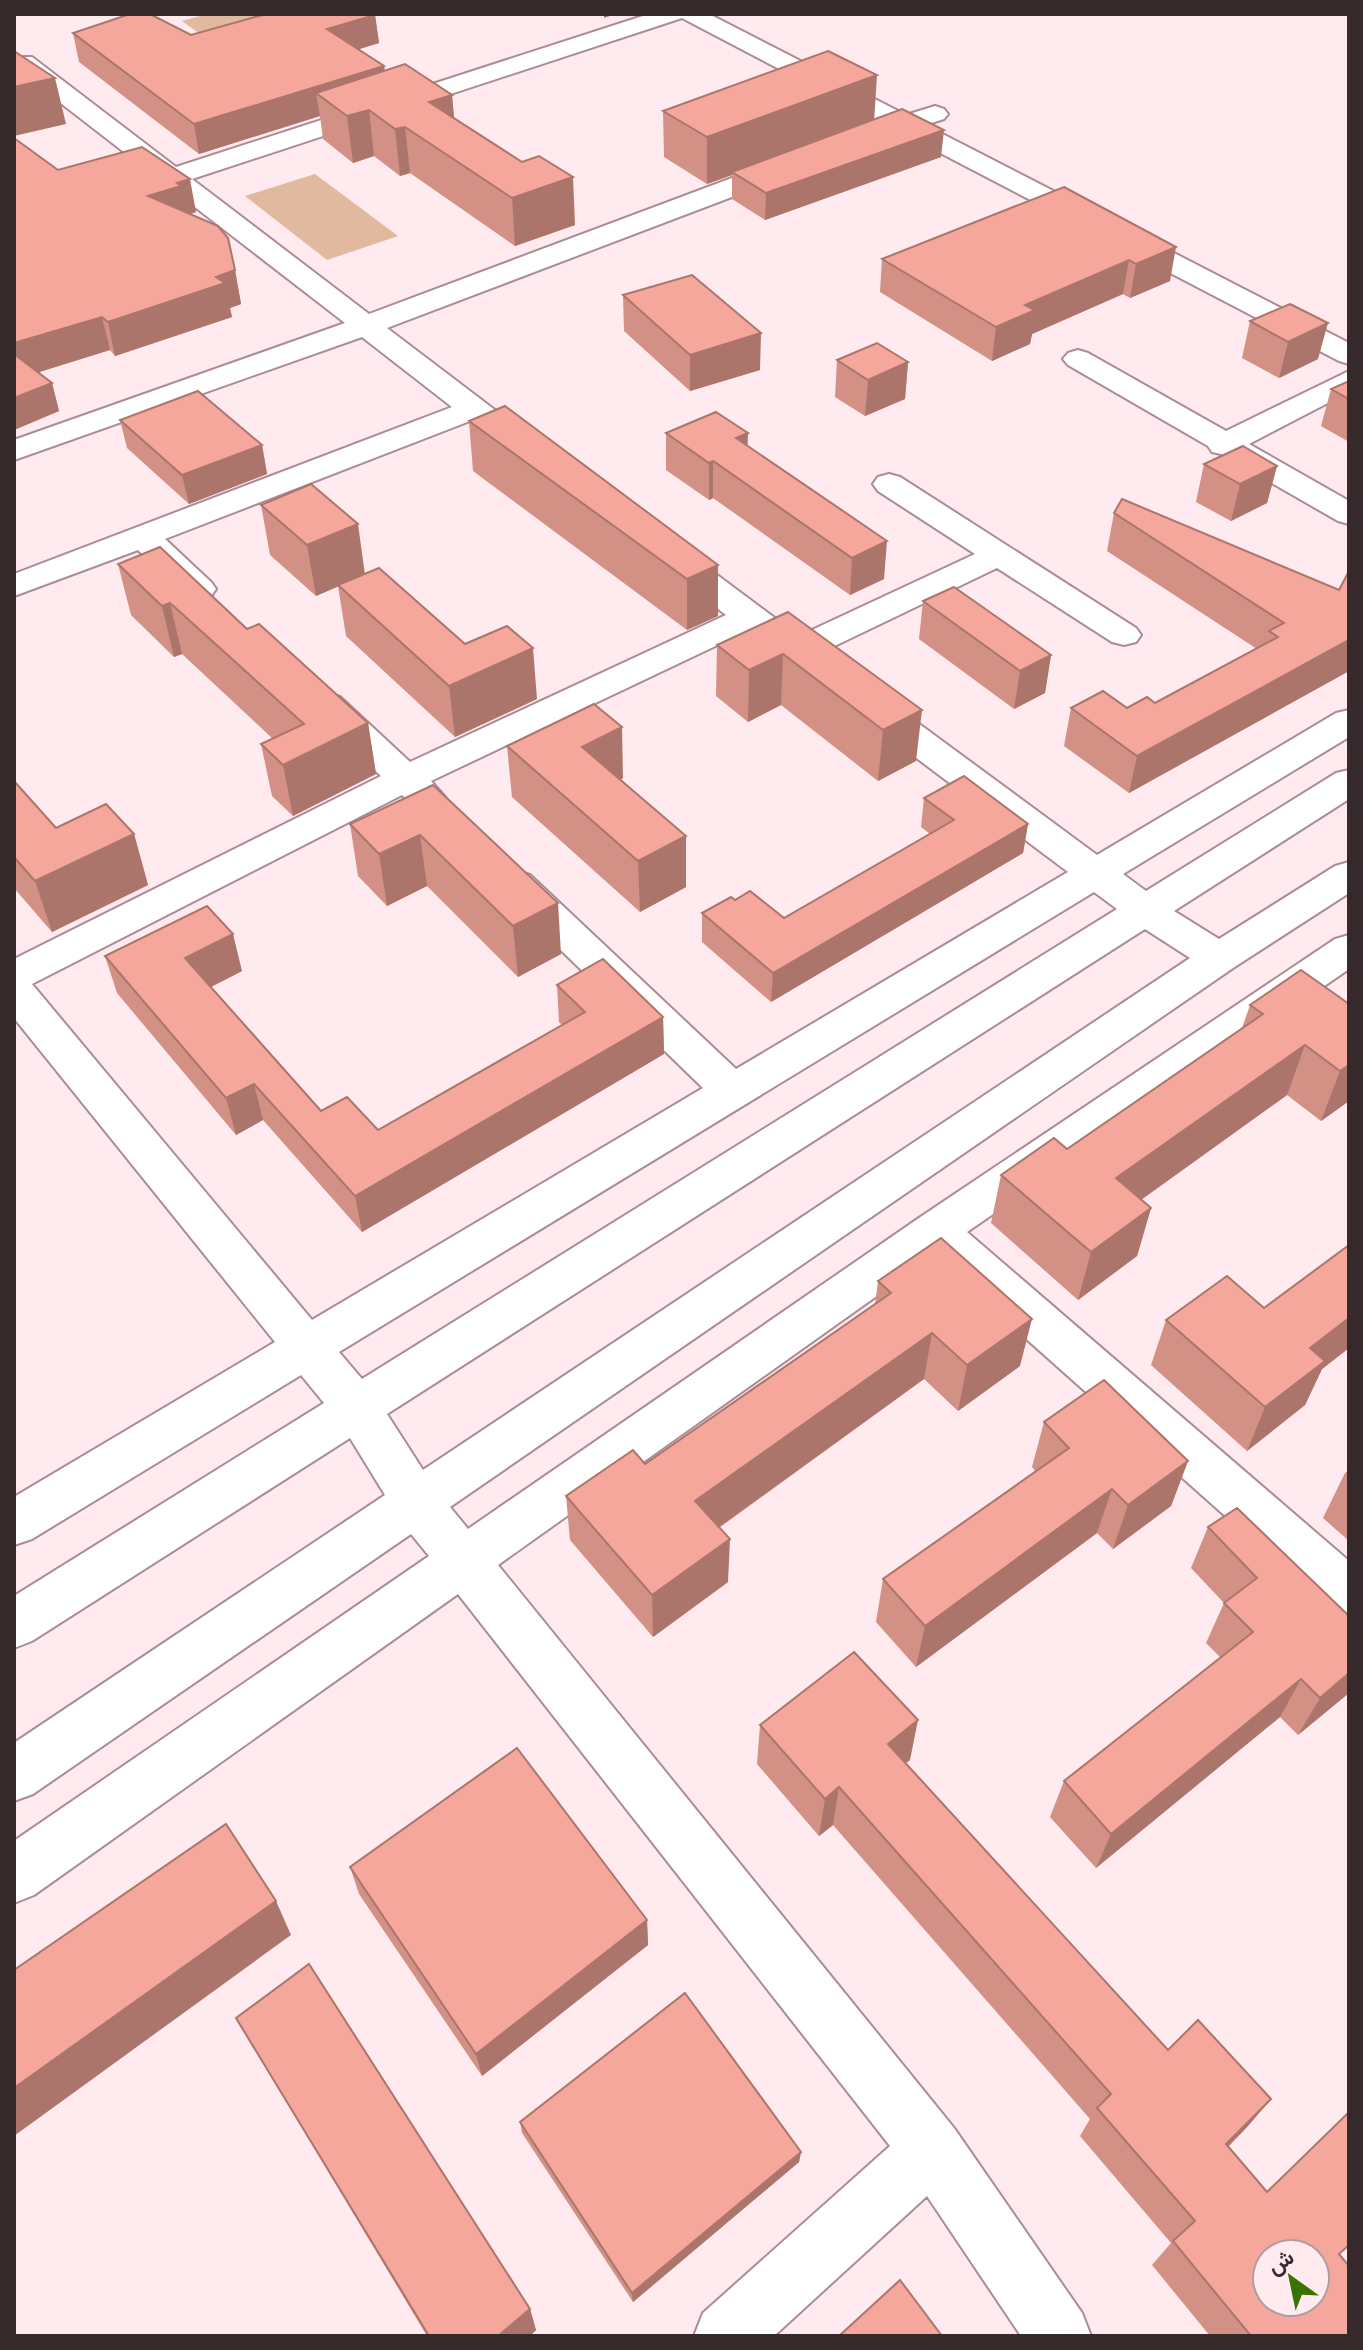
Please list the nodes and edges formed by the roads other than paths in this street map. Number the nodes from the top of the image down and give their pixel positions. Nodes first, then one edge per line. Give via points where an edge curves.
1 (673, 14) edge
2 (691, 14) edge
3 (734, 14) edge
4 (23, 62) edge
5 (935, 114) junction
6 (899, 124) junction
7 (843, 145) edge
8 (815, 155) edge
9 (1050, 173) junction
10 (174, 176) junction
11 (1020, 185) junction
12 (367, 325) junction
13 (1349, 329) edge
14 (1349, 355) edge
15 (1078, 359) dead end
16 (1349, 380) edge
17 (473, 409) junction
18 (1223, 445) junction
19 (14, 451) edge
20 (549, 466) edge
21 (889, 484) dead end
22 (1349, 514) edge
23 (142, 536) junction
24 (650, 541) edge
25 (999, 555) junction
26 (14, 586) edge
27 (222, 610) edge
28 (751, 616) junction
29 (1124, 635) dead end
30 (796, 651) junction
31 (303, 684) edge
32 (1349, 721) edge
33 (406, 778) junction
34 (1349, 782) edge
35 (451, 821) edge
36 (496, 864) edge
37 (1096, 871) junction
38 (1349, 875) edge
39 (1146, 911) junction
40 (1349, 949) edge
41 (1219, 958) junction
42 (14, 976) edge
43 (14, 990) edge
44 (731, 1090) junction
45 (935, 1231) junction
46 (306, 1347) junction
47 (357, 1408) junction
48 (417, 1503) junction
49 (14, 1523) edge
50 (465, 1559) junction
51 (1349, 1593) edge
52 (14, 1624) edge
53 (14, 1775) edge
54 (14, 1875) edge
55 (932, 2150) junction
56 (726, 2336) edge
57 (1059, 2336) edge

1 - 10 street
2 - 6 street
3 - 5 street
4 - 10 street
5 - 6 street
5 - 9 street
6 - 7 street
6 - 11 street
8 - 12 street
9 - 11 street
9 - 13 street
10 - 12 street
11 - 14 street
12 - 17 street
12 - 19 street
15 - 18 street
16 - 18 street
17 - 20 street
17 - 23 street
18 - 22 street
21 - 25 street
23 - 26 street
23 - 27 street
24 - 28 street
25 - 29 street
25 - 30 street
28 - 30 street
28 - 33 street
30 - 37 street
31 - 33 street
32 - 37 street
33 - 35 street
33 - 42 street
34 - 39 street
36 - 44 street
37 - 39 street
37 - 44 street
38 - 41 street
39 - 41 street
39 - 47 street
40 - 45 street via 1323,988
41 - 48 street
43 - 46 street
44 - 46 street
45 - 50 street
45 - 51 street
46 - 47 street
46 - 49 street
47 - 48 street
47 - 52 street
48 - 50 street
48 - 53 street
50 - 54 street
50 - 55 street
55 - 56 street
55 - 57 street

